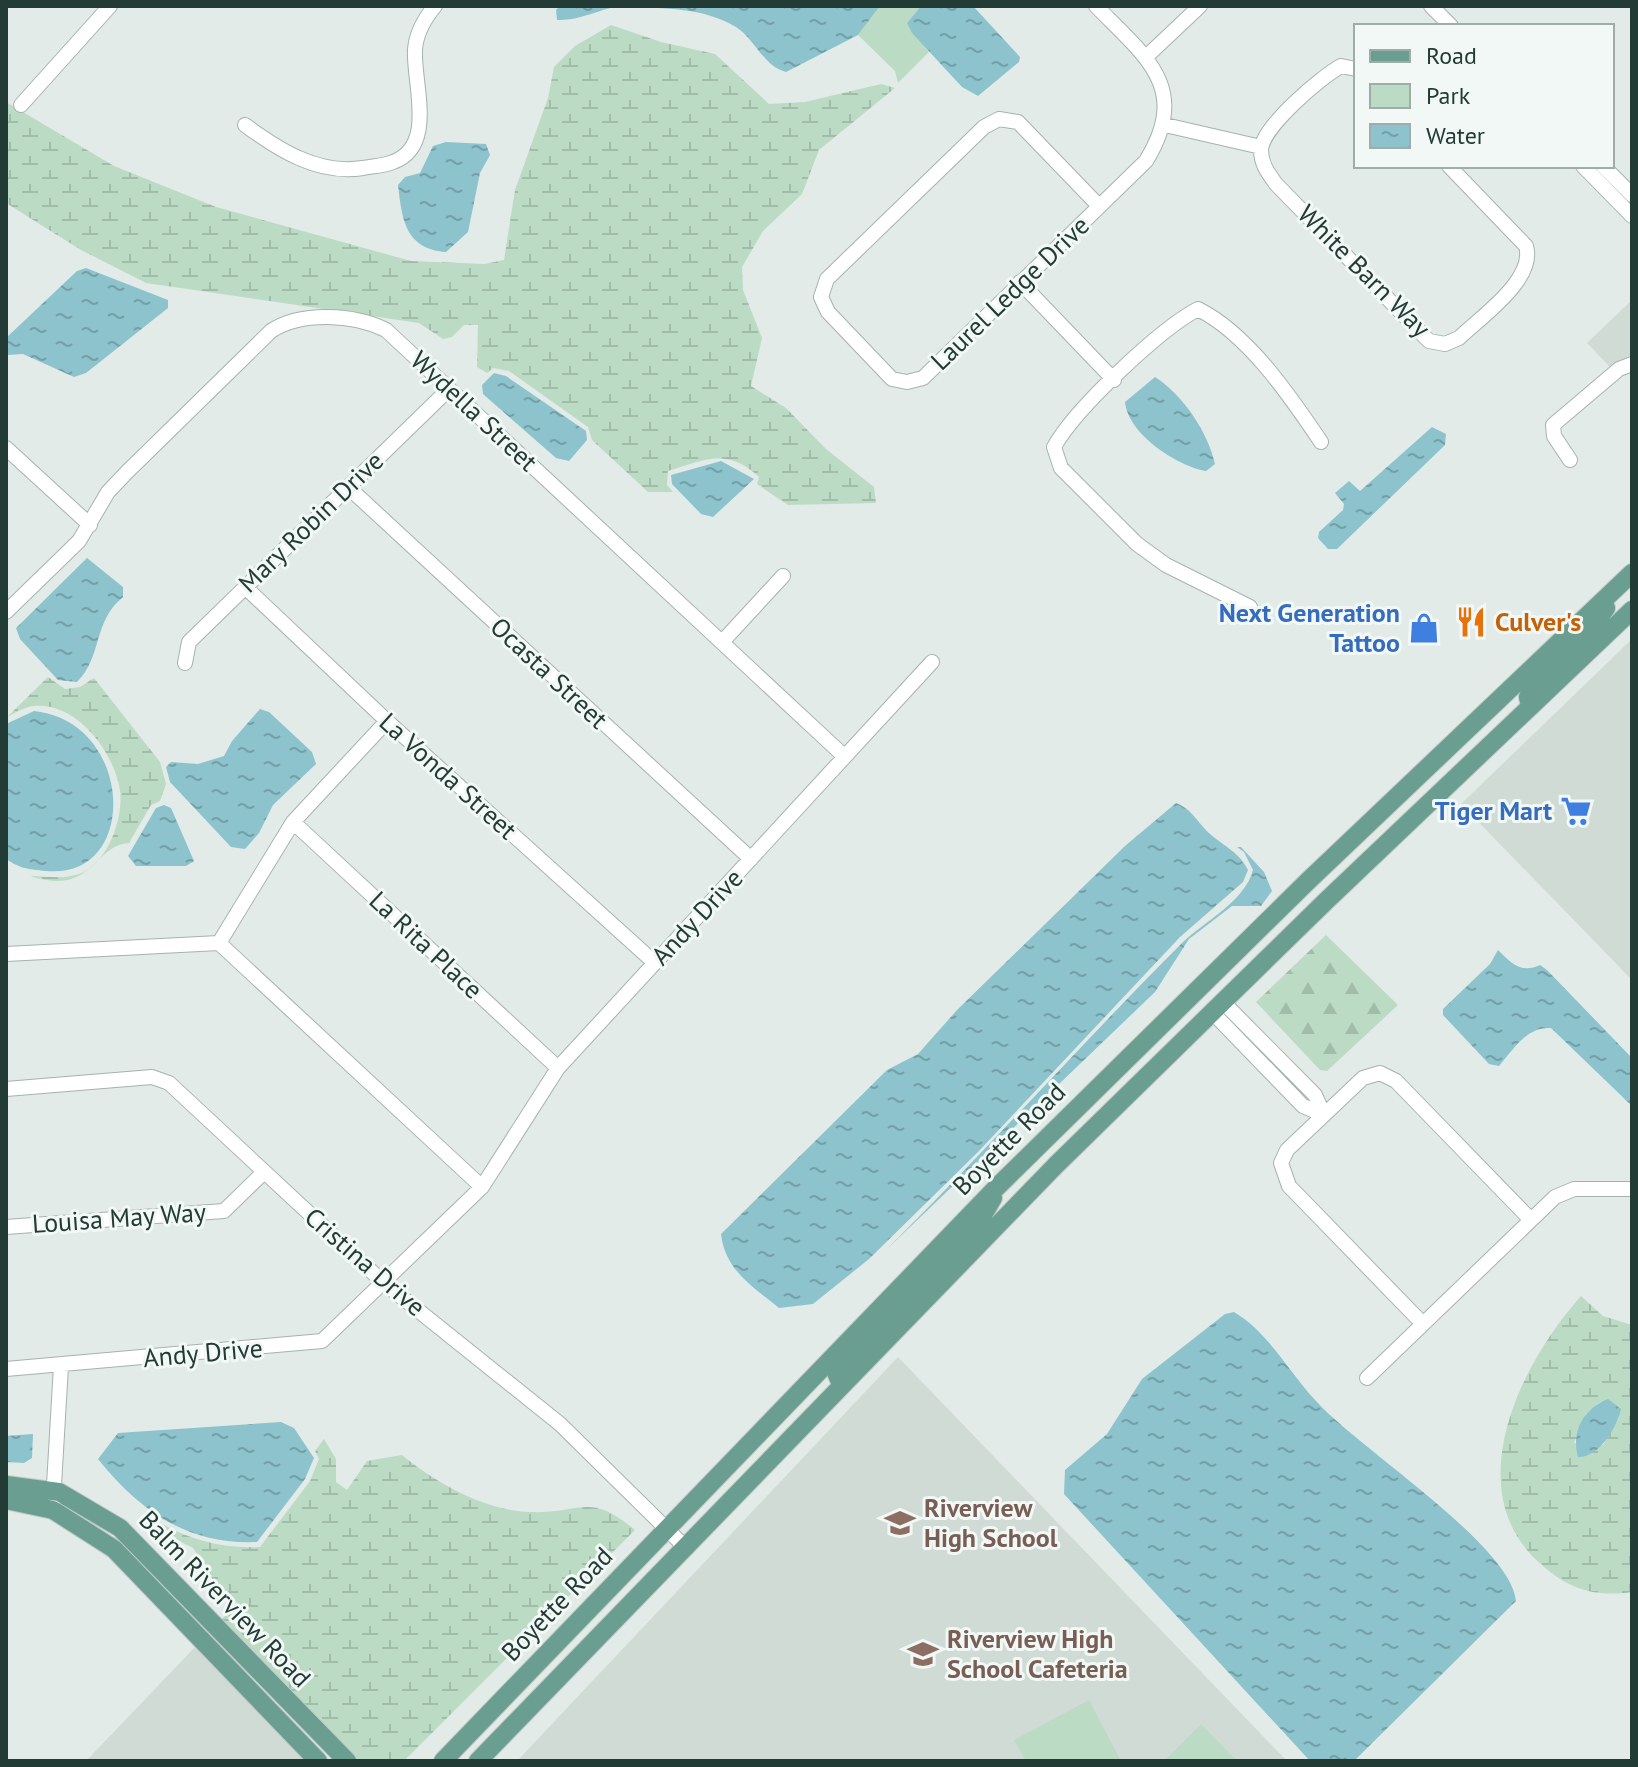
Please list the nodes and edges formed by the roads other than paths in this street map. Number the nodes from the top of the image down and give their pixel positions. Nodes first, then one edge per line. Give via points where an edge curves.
1 (108, 6) edge
2 (435, 6) edge
3 (1096, 6) edge
4 (1200, 6) edge
5 (1431, 6) edge
6 (1449, 24) edge
7 (1146, 57) junction
8 (1354, 69) edge
9 (21, 105) dead end
10 (245, 125) dead end
11 (1165, 125) junction
12 (1261, 147) junction
13 (1451, 168) edge
14 (1585, 168) edge
15 (1605, 168) edge
16 (1632, 195) edge
17 (1099, 206) junction
18 (1632, 216) edge
19 (1020, 282) junction
20 (1632, 364) edge
21 (1114, 380) junction
22 (449, 389) junction
23 (1321, 442) dead end
24 (6, 448) edge
25 (1570, 460) dead end
26 (348, 487) junction
27 (90, 525) junction
28 (1632, 573) edge
29 (783, 576) dead end
30 (245, 587) junction
31 (1613, 591) junction
32 (1250, 607) dead end
33 (1632, 610) edge
34 (6, 612) edge
35 (723, 641) junction
36 (932, 662) dead end
37 (185, 663) dead end
38 (1530, 706) junction
39 (1485, 712) junction
40 (387, 721) junction
41 (844, 756) junction
42 (293, 822) junction
43 (751, 859) junction
44 (1308, 881) junction
45 (219, 943) junction
46 (6, 954) edge
47 (655, 963) junction
48 (1216, 1007) junction
49 (558, 1068) junction
50 (6, 1089) edge
51 (1324, 1115) junction
52 (264, 1172) junction
53 (482, 1187) junction
54 (996, 1188) junction
55 (1632, 1189) edge
56 (1531, 1220) junction
57 (6, 1227) edge
58 (384, 1283) junction
59 (1423, 1324) junction
60 (61, 1366) junction
61 (6, 1369) edge
62 (1367, 1378) dead end
63 (841, 1384) junction
64 (6, 1485) edge
65 (54, 1490) junction
66 (6, 1500) edge
67 (53, 1510) junction
68 (666, 1528) junction
69 (685, 1547) junction
70 (318, 1761) edge
71 (347, 1761) edge
72 (443, 1761) edge
73 (478, 1761) edge

1 - 9 street
2 - 10 street via 415,47 417,139 394,162 358,169 306,162
3 - 7 street
4 - 7 street
5 - 6 street
7 - 11 street via 1160,81
8 - 12 street via 1341,66 1325,76 1272,128
11 - 12 street
11 - 17 street, Laurel Ledge Drive via 1146,161
12 - 13 street, White Barn Way via 1263,165 1276,184 1429,341 1445,344 1459,338 1525,275 1530,259 1526,246
14 - 18 street
15 - 16 street
17 - 19 street, Laurel Ledge Drive
17 - 19 street, Laurel Ledge Drive via 1018,122 999,119 984,127 827,279 821,297 828,312 892,379 907,382 923,378
19 - 21 street
20 - 25 street via 1553,425
21 - 23 street via 1178,319 1198,309 1217,318 1284,388
21 - 32 street via 1063,430 1054,447 1061,468 1137,544 1166,565
22 - 26 street, Mary Robin Drive
22 - 27 street, Wydella Street via 373,324 301,317 286,321 127,472 108,492
22 - 35 street, Wydella Street
24 - 27 street
26 - 30 street, Mary Robin Drive
26 - 43 street, Ocasta Street
27 - 34 street, Wydella Street
28 - 31 main road, Boyette Road
29 - 35 street
30 - 37 street, Mary Robin Drive via 189,642
30 - 40 street, La Vonda Street
31 - 38 main road via 1591,630 1533,686
31 - 39 main road, Boyette Road
33 - 38 main road, Boyette Road
35 - 41 street, Wydella Street
36 - 41 street, Andy Drive
38 - 39 main road
38 - 48 main road, Boyette Road
39 - 44 main road, Boyette Road
40 - 42 street
40 - 47 street, La Vonda Street
41 - 43 street, Andy Drive
42 - 45 street
42 - 49 street, La Rita Place
43 - 47 street, Andy Drive
44 - 48 main road via 1299,907 1237,967 1222,986
44 - 54 main road, Boyette Road
45 - 46 street
45 - 53 street
47 - 49 street, Andy Drive
48 - 51 street via 1315,1095
48 - 63 main road, Boyette Road
49 - 53 street, Andy Drive
50 - 52 street, Cristina Drive via 152,1077 169,1083
51 - 56 street via 1363,1078 1388,1075
51 - 59 street via 1283,1156 1284,1179
52 - 57 street, Louisa May Way via 224,1211
52 - 58 street, Cristina Drive
53 - 58 street, Andy Drive
54 - 63 main road via 975,1229 842,1365 837,1375
54 - 68 main road, Boyette Road
55 - 56 street via 1567,1190
56 - 59 street
58 - 60 street, Andy Drive via 322,1341
58 - 68 street, Cristina Drive via 560,1424
59 - 62 street
60 - 61 street, Andy Drive
60 - 65 street
63 - 69 main road, Boyette Road
64 - 65 main road, Balm Riverview Road
65 - 67 street
65 - 71 main road, Balm Riverview Road via 129,1536
66 - 67 main road, Balm Riverview Road
67 - 70 main road, Balm Riverview Road via 114,1549
68 - 69 street, Cristina Drive
68 - 72 main road, Boyette Road
69 - 73 main road, Boyette Road

